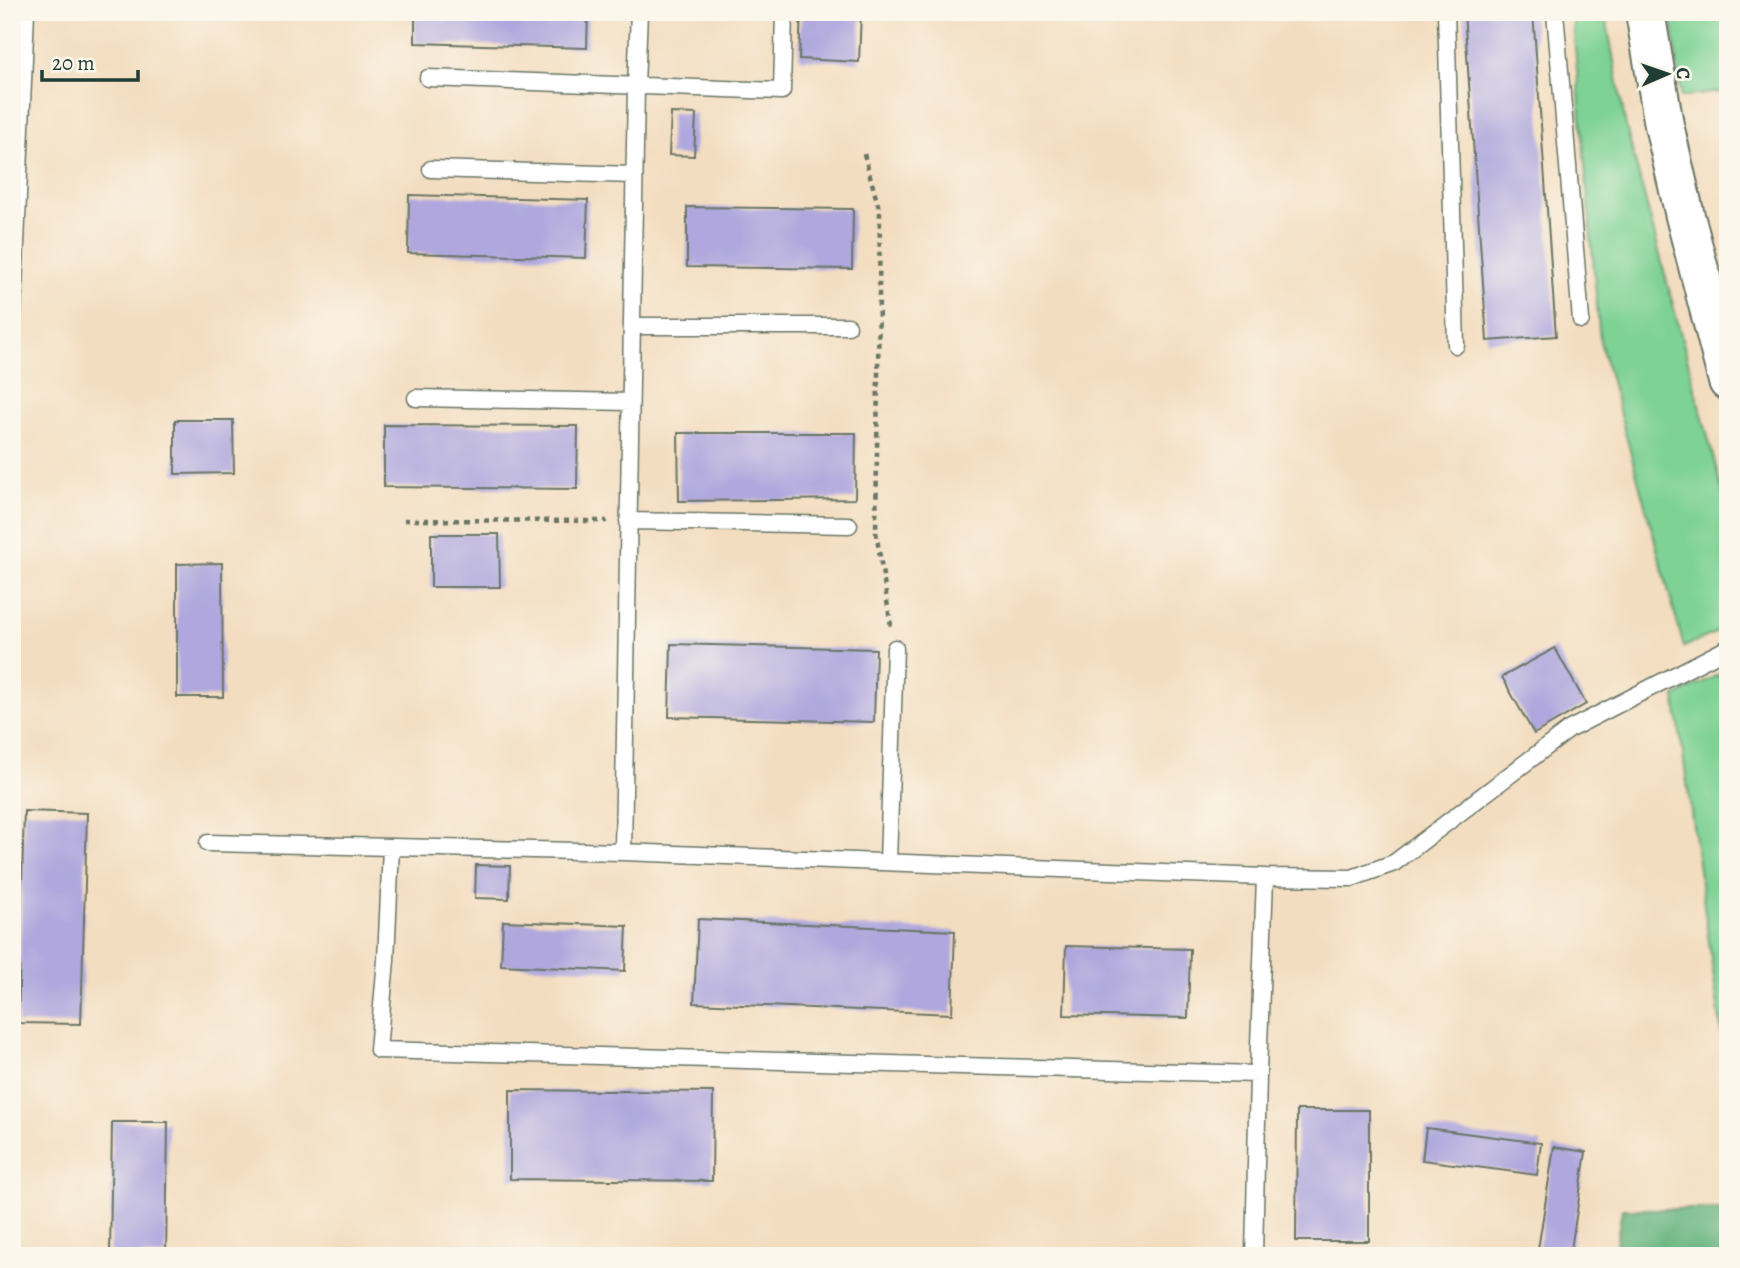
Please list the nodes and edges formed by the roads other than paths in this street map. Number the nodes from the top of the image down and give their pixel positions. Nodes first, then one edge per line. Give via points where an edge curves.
1 (26, 12) edge
2 (639, 12) edge
3 (784, 12) edge
4 (1446, 12) edge
5 (1555, 12) edge
6 (1645, 12) edge
7 (428, 78) dead end
8 (636, 86) junction
9 (431, 169) dead end
10 (634, 175) junction
11 (1581, 320) dead end
12 (632, 326) junction
13 (848, 326) dead end
14 (1721, 334) edge
15 (12, 335) edge
16 (1456, 345) dead end
17 (1728, 381) edge
18 (416, 398) dead end
19 (630, 402) junction
20 (628, 521) junction
21 (849, 525) dead end
22 (895, 648) road end
23 (1728, 648) edge
24 (208, 843) dead end
25 (391, 847) junction
26 (623, 852) junction
27 (888, 862) junction
28 (1265, 877) junction
29 (1258, 1074) junction
30 (1254, 1256) edge

1 - 15 lane
2 - 8 lane
3 - 8 lane via 782,91
4 - 16 lane
5 - 11 lane
6 - 14 street via 1685,216
7 - 8 lane
8 - 10 lane
9 - 10 lane
10 - 12 lane
12 - 13 lane
12 - 19 lane
14 - 17 street
18 - 19 lane
19 - 20 lane
20 - 21 lane
20 - 26 lane
22 - 27 lane
23 - 28 lane via 1570,729 1395,863 1352,878
24 - 25 lane
25 - 26 lane
25 - 29 lane via 378,1049
26 - 27 lane
27 - 28 lane
28 - 29 lane
29 - 30 lane

